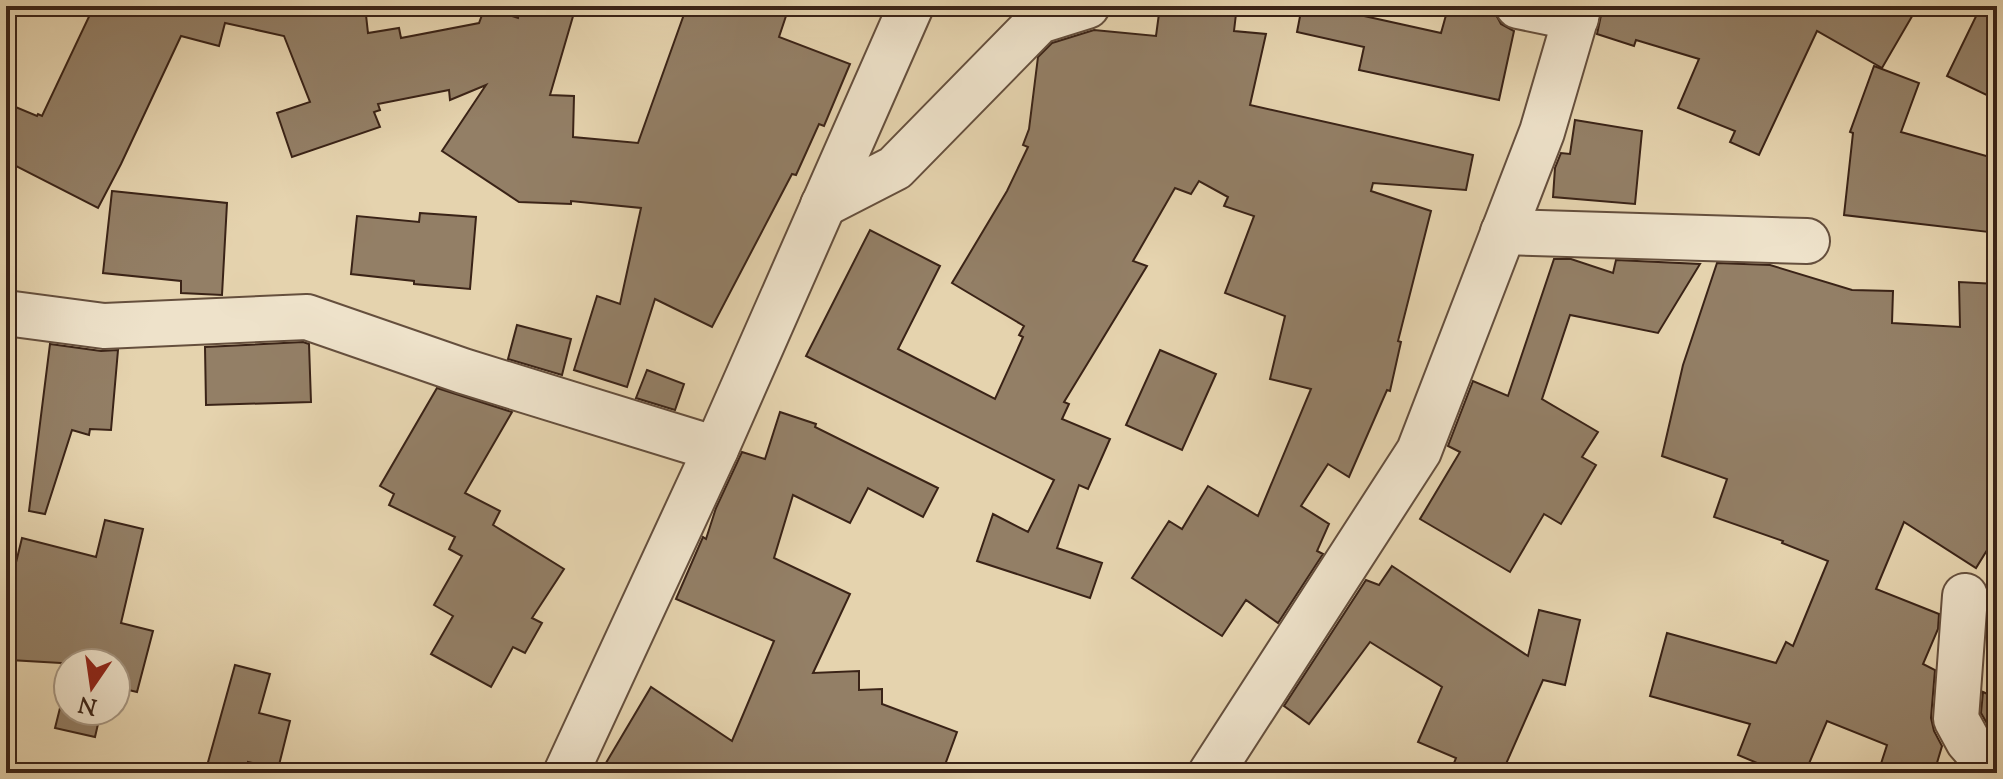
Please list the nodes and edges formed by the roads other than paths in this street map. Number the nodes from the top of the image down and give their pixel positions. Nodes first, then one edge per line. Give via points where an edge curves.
1 (911, 6) edge
2 (1087, 6) edge
3 (1518, 6) edge
4 (1578, 12) edge
5 (823, 205) junction
6 (1503, 232) junction
7 (1807, 241) dead end
8 (6, 313) edge
9 (716, 449) junction
10 (1965, 596) dead end
11 (1997, 762) edge
12 (566, 773) edge
13 (1211, 773) edge

1 - 5 street
2 - 5 street via 1039,21 895,168
3 - 4 street
4 - 6 street via 1542,132
5 - 9 street
6 - 7 street
6 - 13 street via 1419,451
8 - 9 street via 104,326 307,317
9 - 12 street
10 - 11 street via 1956,719 1982,757

